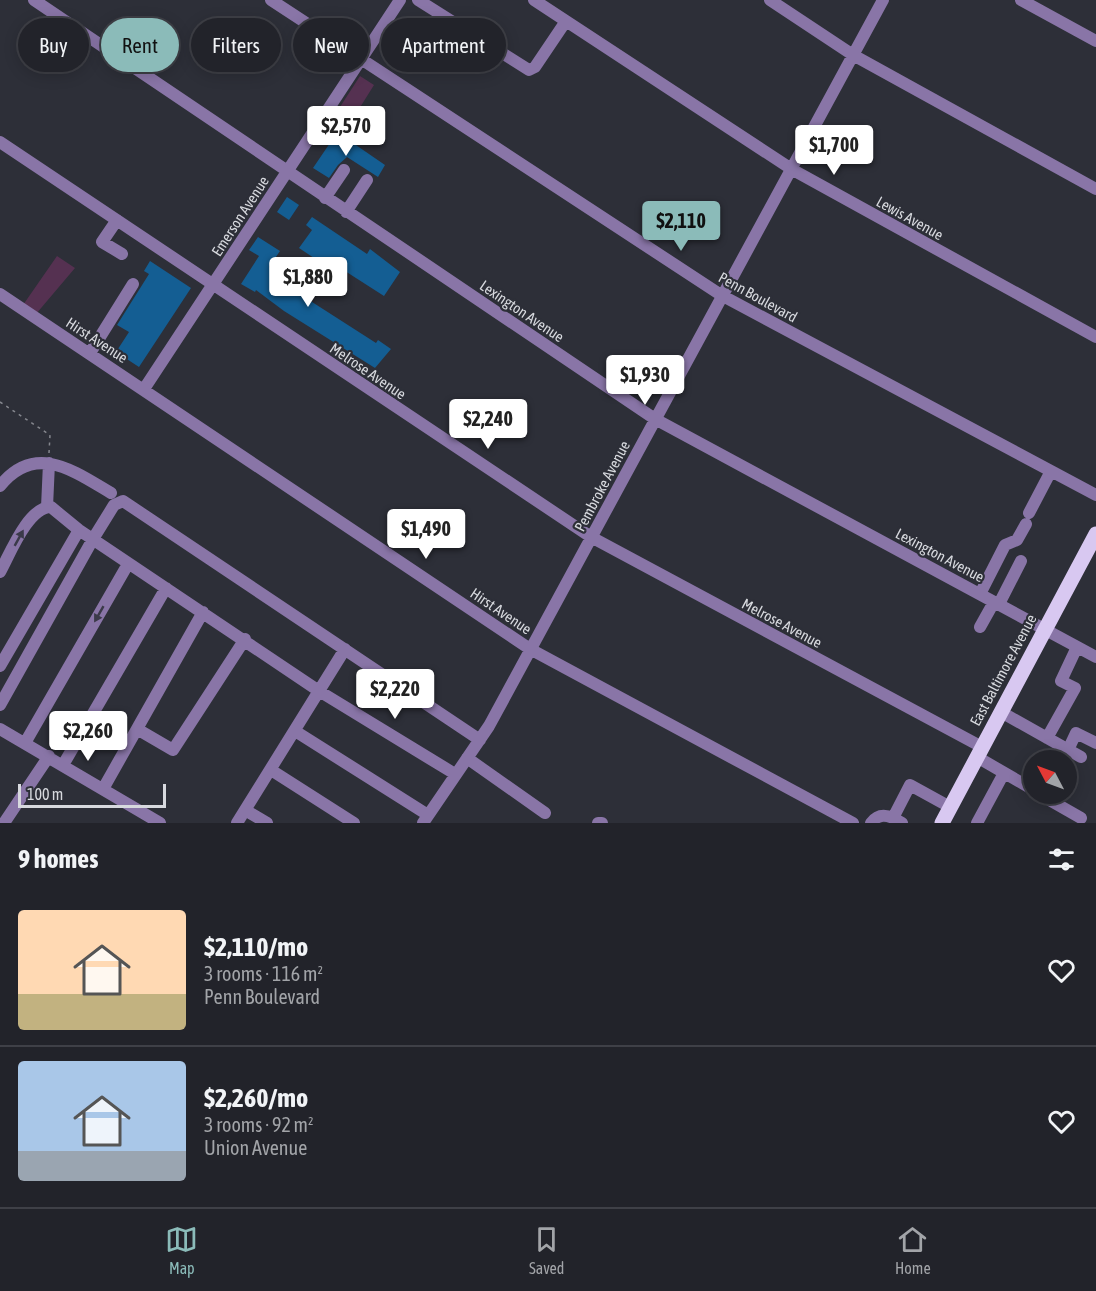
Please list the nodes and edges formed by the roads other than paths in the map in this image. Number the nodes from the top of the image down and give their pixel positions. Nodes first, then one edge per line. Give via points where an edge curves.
1 (34, 0) edge
2 (271, 0) edge
3 (400, 0) edge
4 (418, 0) edge
5 (534, 0) edge
6 (770, 0) edge
7 (884, 0) edge
8 (1021, 0) edge
9 (298, 18) edge
10 (566, 21) junction
11 (1096, 41) edge
12 (369, 48) edge
13 (853, 54) junction
14 (369, 65) edge
15 (353, 72) edge
16 (0, 142) edge
17 (344, 170) dead end
18 (793, 170) junction
19 (287, 172) junction
20 (368, 180) dead end
21 (1096, 189) edge
22 (325, 198) junction
23 (346, 212) junction
24 (117, 220) junction
25 (122, 254) dead end
26 (133, 284) dead end
27 (213, 285) junction
28 (0, 294) edge
29 (721, 296) junction
30 (1096, 337) edge
31 (90, 353) junction
32 (144, 388) junction
33 (655, 419) junction
34 (49, 463) junction
35 (1051, 471) junction
36 (0, 486) edge
37 (111, 493) dead end
38 (1096, 495) edge
39 (45, 507) junction
40 (79, 530) junction
41 (1096, 534) edge
42 (591, 537) junction
43 (93, 539) junction
44 (1021, 561) dead end
45 (128, 564) junction
46 (0, 572) edge
47 (166, 588) junction
48 (980, 594) junction
49 (997, 603) junction
50 (203, 612) junction
51 (980, 627) dead end
52 (1045, 629) junction
53 (245, 639) junction
54 (1077, 646) junction
55 (345, 649) junction
56 (530, 649) junction
57 (1096, 657) edge
58 (0, 666) edge
59 (319, 691) junction
60 (0, 705) edge
61 (1001, 712) junction
62 (0, 729) edge
63 (136, 729) junction
64 (295, 731) junction
65 (1047, 738) junction
66 (480, 740) junction
67 (25, 743) junction
68 (1096, 743) edge
69 (1068, 750) joint
70 (980, 752) junction
71 (1077, 755) edge
72 (49, 756) junction
73 (1081, 757) dead end
74 (467, 758) junction
75 (63, 765) junction
76 (271, 770) junction
77 (1004, 773) junction
78 (455, 774) junction
79 (1023, 784) edge
80 (103, 789) junction
81 (1056, 804) edge
82 (950, 807) junction
83 (245, 810) junction
84 (545, 813) dead end
85 (1081, 818) dead end
86 (426, 819) edge
87 (898, 820) edge
88 (4, 823) edge
89 (160, 823) edge
90 (237, 823) edge
91 (267, 823) edge
92 (354, 823) edge
93 (853, 823) edge
94 (872, 823) edge
95 (942, 823) edge
96 (977, 823) edge

1 - 19 street, Lexington Avenue
2 - 9 street, Penn Boulevard
3 - 12 street, Emerson Avenue
4 - 10 street via 529,70
5 - 10 street, Lewis Avenue
6 - 13 street
7 - 13 street, Pembroke Avenue
8 - 11 street
10 - 18 street, Lewis Avenue
13 - 18 street, Pembroke Avenue
13 - 21 street
14 - 29 street, Penn Boulevard
15 - 19 street, Emerson Avenue
16 - 24 street, Melrose Avenue
17 - 22 street
18 - 29 street, Pembroke Avenue
18 - 30 street, Lewis Avenue
19 - 22 street, Lexington Avenue
19 - 27 street, Emerson Avenue
20 - 23 street
22 - 23 street, Lexington Avenue
23 - 33 street, Lexington Avenue
24 - 25 street via 102,242
24 - 27 street, Melrose Avenue
26 - 31 street
27 - 32 street, Emerson Avenue
27 - 42 street, Melrose Avenue
28 - 31 street, Hirst Avenue
29 - 33 street, Pembroke Avenue
29 - 35 street, Penn Boulevard
31 - 32 street, Hirst Avenue
32 - 56 street, Hirst Avenue
33 - 42 street, Pembroke Avenue
33 - 48 street, Lexington Avenue
34 - 36 street via 17,470
34 - 37 street via 67,466
34 - 39 street
35 - 38 street, Penn Boulevard
35 - 48 street via 1017,540 1005,545
39 - 40 street via 60,513
46 -> 39 street via 28,521
40 - 43 street
40 - 58 street
41 - 52 main road, East Baltimore Avenue
42 - 56 street, Pembroke Avenue
42 - 70 street, Melrose Avenue
43 - 45 street
43 - 55 street via 114,506 123,501
43 - 60 street
44 - 49 street
45 - 47 street
45 -> 67 street
47 - 50 street
47 - 75 street
48 - 49 street, Lexington Avenue
49 - 51 street
49 - 52 street, Lexington Avenue
50 - 53 street
50 - 63 street
52 - 54 street, Lexington Avenue
52 - 61 main road, East Baltimore Avenue
53 - 59 street
53 - 63 street via 173,750
54 - 57 street, Lexington Avenue
54 - 65 street via 1061,681 1075,688
55 - 59 street
55 - 66 street
56 - 66 street, Pembroke Avenue
56 - 93 street, Hirst Avenue
59 - 64 street
59 - 78 street
61 - 65 street
61 - 70 main road, East Baltimore Avenue
62 - 67 street
63 - 80 street
64 - 76 street
64 - 86 street
65 - 69 street
66 - 74 street, Pembroke Avenue
67 - 72 street
68 - 69 street via 1076,733
70 - 77 street, Melrose Avenue
70 - 82 main road, East Baltimore Avenue
71 - 73 street
72 - 75 street
72 - 88 street
74 - 78 street, Pembroke Avenue
74 - 84 street
75 - 80 street
76 - 83 street
76 - 92 street
77 - 79 street, Melrose Avenue
77 - 96 street
78 - 86 street, Pembroke Avenue
80 - 89 street
81 - 85 street
82 - 87 street via 910,785
82 - 95 main road, East Baltimore Avenue
83 - 90 street
83 - 91 street
87 - 94 street via 886,815 878,816

